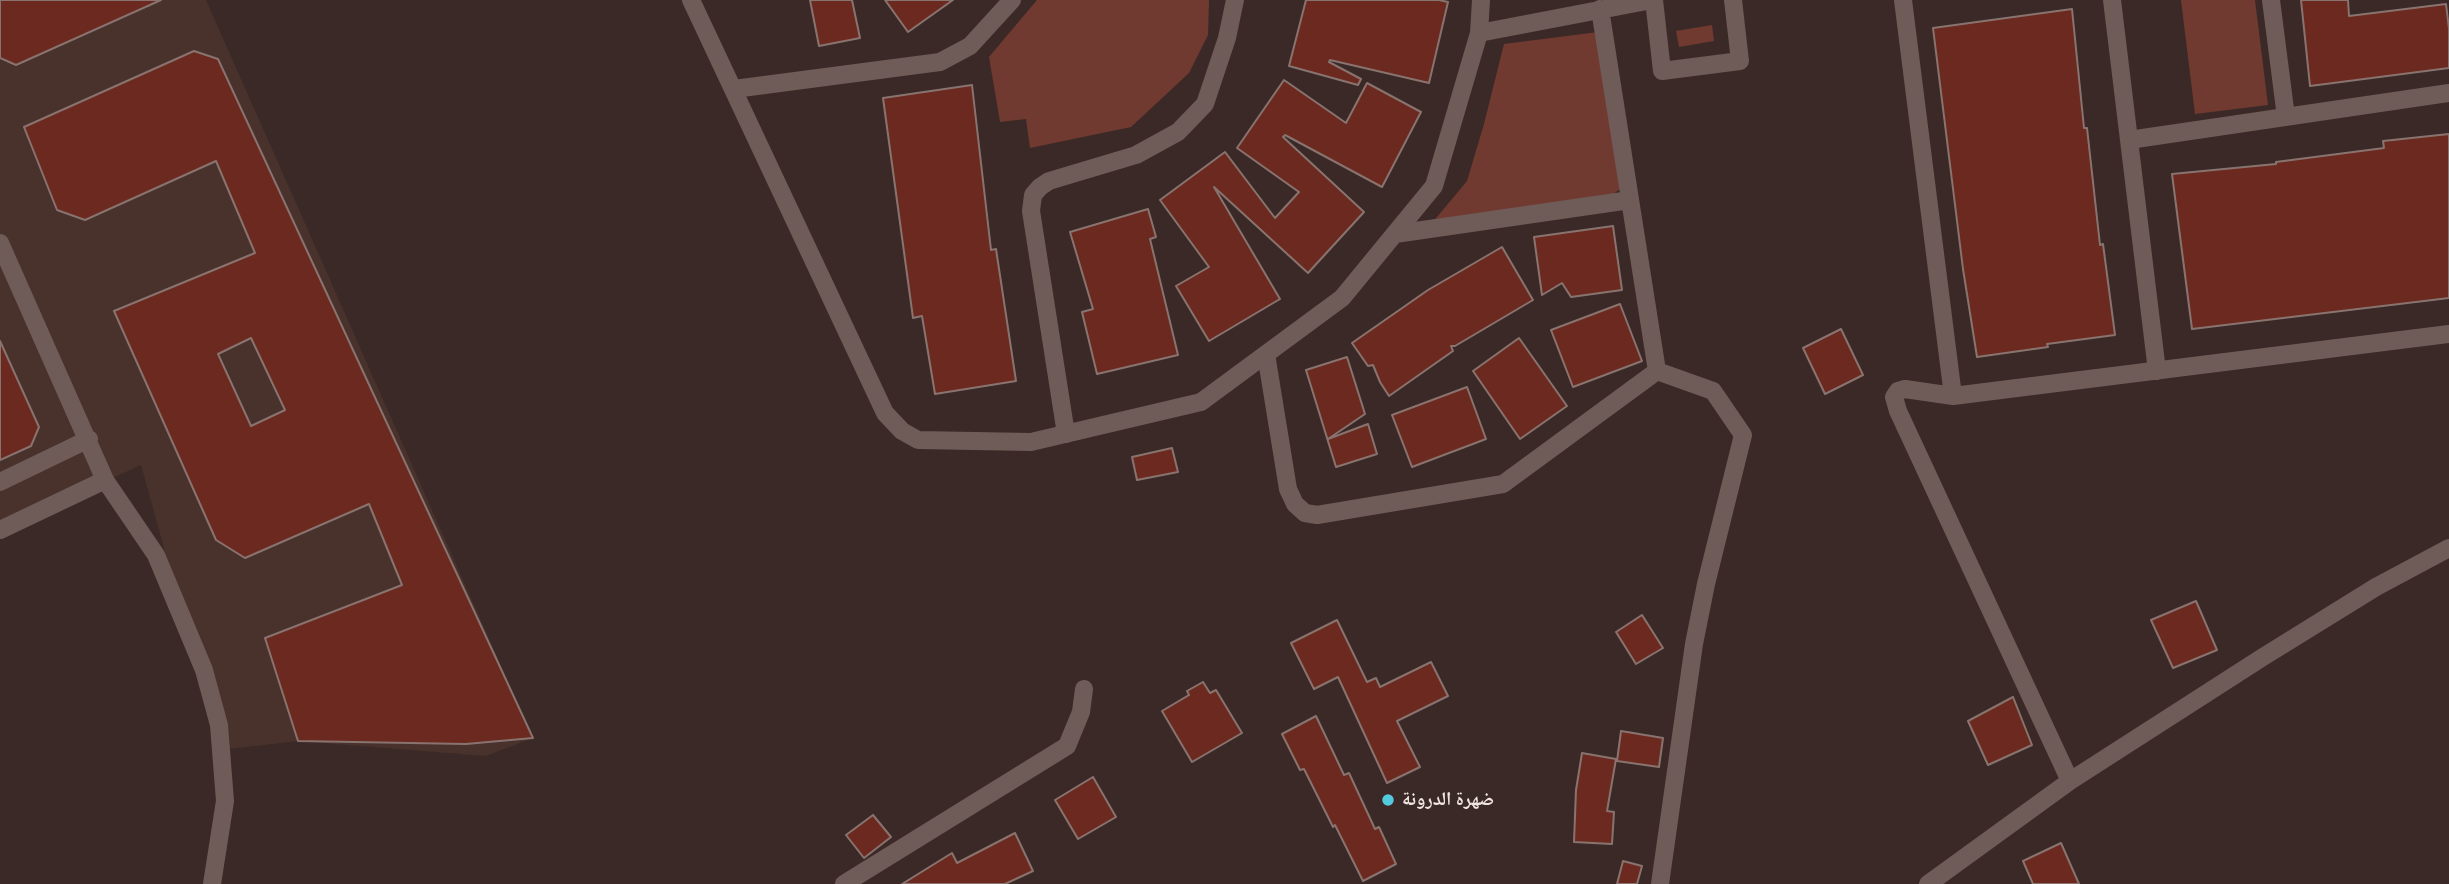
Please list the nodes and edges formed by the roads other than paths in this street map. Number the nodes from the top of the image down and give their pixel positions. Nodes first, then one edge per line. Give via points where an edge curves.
1 (691, 0) edge
2 (1012, 0) edge
3 (1235, 0) edge
4 (1481, 0) edge
5 (1653, 0) edge
6 (1733, 0) edge
7 (2112, 0) edge
8 (2271, 0) edge
9 (1909, 1) edge
10 (1600, 9) junction
11 (1479, 33) junction
12 (734, 89) junction
13 (2449, 93) edge
14 (2286, 117) junction
15 (2129, 140) junction
16 (1630, 200) junction
17 (1395, 234) junction
18 (0, 243) edge
19 (2449, 334) edge
20 (1266, 354) junction
21 (2157, 370) junction
22 (1657, 372) junction
23 (1953, 396) junction
24 (1066, 434) junction
25 (89, 439) junction
26 (105, 480) junction
27 (0, 482) edge
28 (0, 530) edge
29 (2449, 548) edge
30 (1084, 690) dead end
31 (2070, 781) junction
32 (212, 884) edge
33 (844, 884) edge
34 (1660, 884) edge
35 (1928, 884) edge

1 - 12 street
2 - 12 street via 970,46 940,62
3 - 24 street via 1205,104 1178,132 1136,155 1049,181 1033,195 1031,211
4 - 11 street
5 - 6 street via 1662,71 1740,61
5 - 10 street
7 - 15 street
8 - 14 street
9 - 23 street
10 - 11 street
10 - 16 street
11 - 17 street via 1434,186
12 - 24 street via 885,413 902,431 918,440 947,442 1031,442
13 - 14 street
14 - 15 street
15 - 21 street
16 - 17 street
16 - 22 street
17 - 20 street via 1342,298
18 - 25 street
19 - 21 street
20 - 22 street via 1288,489 1295,504 1317,515 1503,484
20 - 24 street via 1201,402
21 - 23 street
22 - 34 street via 1713,391 1743,435 1694,644
23 - 31 street via 1905,389 1894,397
25 - 26 street
25 - 27 street
26 - 28 street
26 - 32 street via 156,555 204,670 219,725 225,801
29 - 31 street via 2353,601
30 - 33 street via 1081,712 1067,746
31 - 35 street

